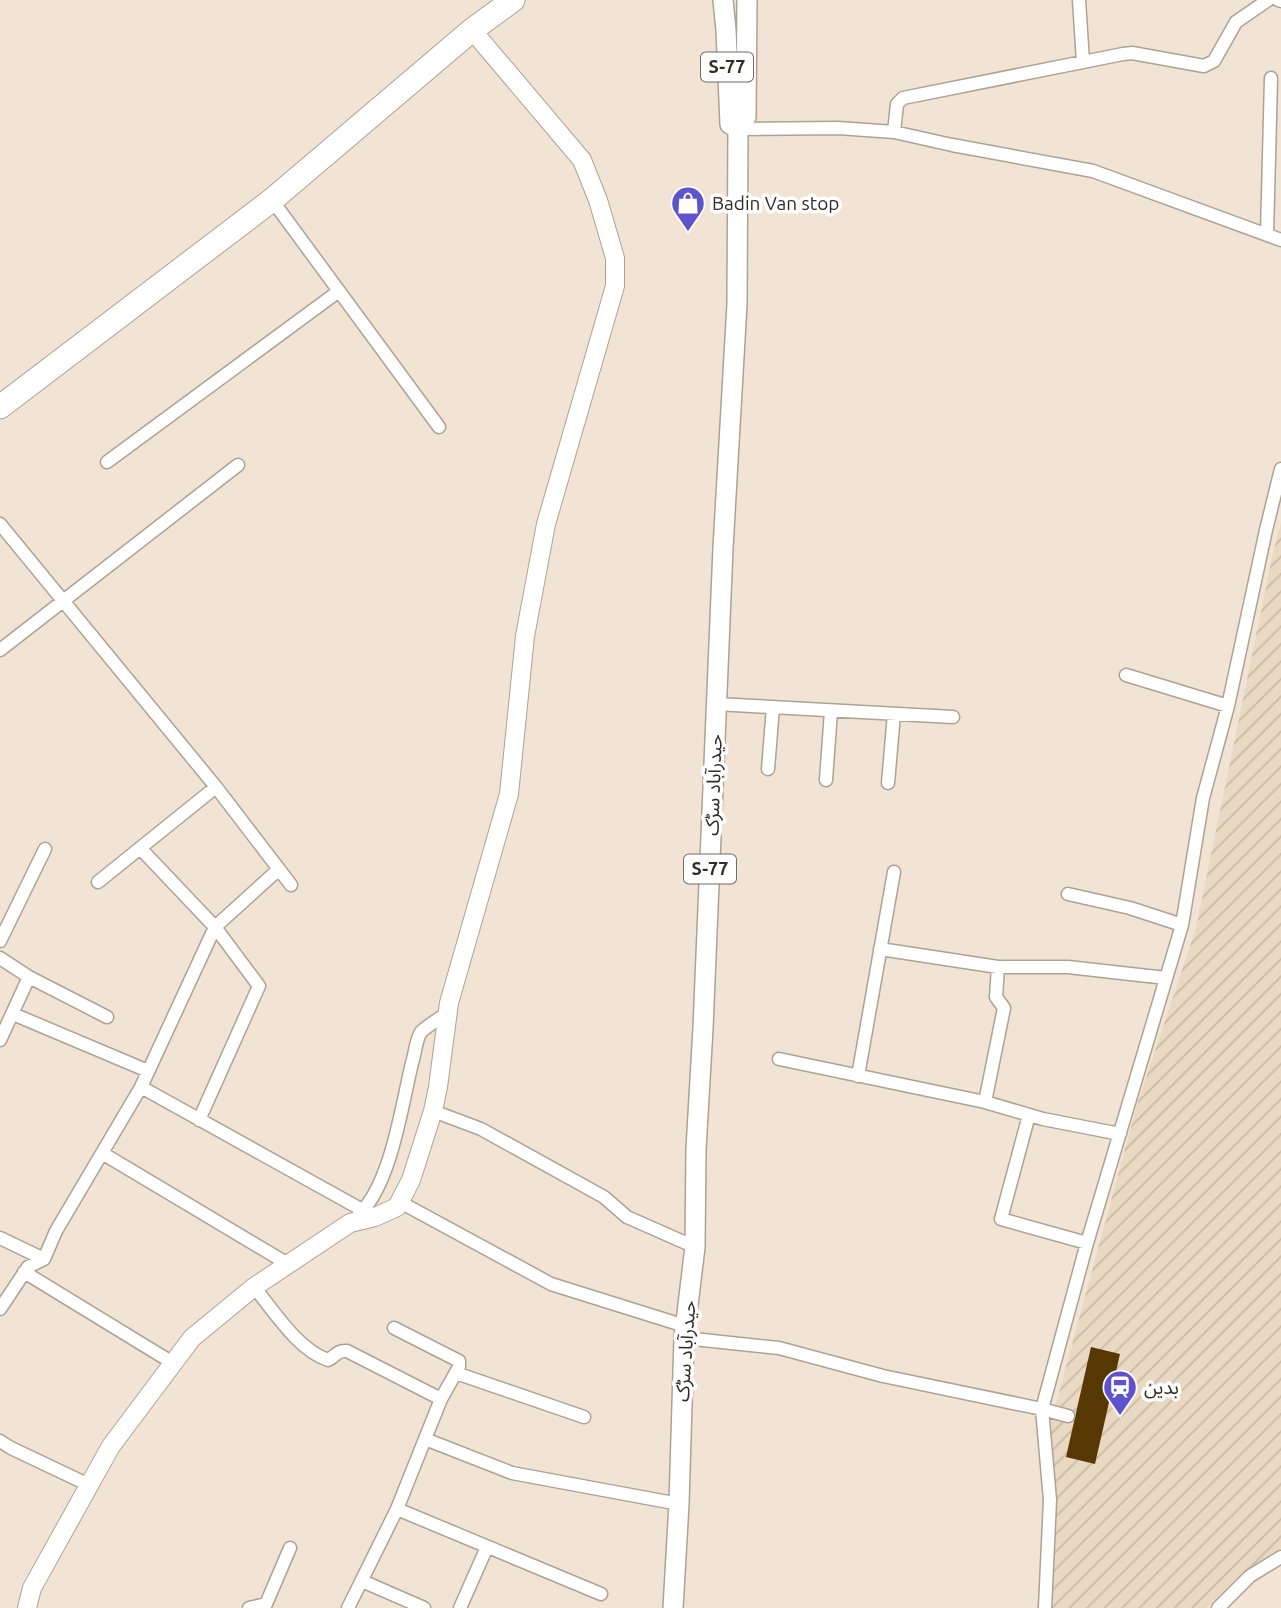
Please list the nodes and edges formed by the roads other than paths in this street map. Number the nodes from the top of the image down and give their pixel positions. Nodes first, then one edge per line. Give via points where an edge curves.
1 (513, 0) edge
2 (723, 0) edge
3 (747, 0) edge
4 (1079, 0) edge
5 (1268, 0) edge
6 (472, 30) junction
7 (1083, 62) junction
8 (1271, 78) dead end
9 (738, 129) junction
10 (894, 132) junction
11 (272, 200) junction
12 (1267, 235) junction
13 (1281, 240) edge
14 (339, 291) junction
15 (0, 407) edge
16 (439, 427) dead end
17 (107, 462) dead end
18 (238, 465) dead end
19 (1281, 470) edge
20 (0, 524) edge
21 (64, 601) junction
22 (0, 650) edge
23 (1126, 675) dead end
24 (716, 704) junction
25 (1228, 706) junction
26 (773, 707) junction
27 (831, 710) junction
28 (894, 714) junction
29 (953, 717) dead end
30 (768, 769) dead end
31 (826, 780) dead end
32 (888, 783) dead end
33 (216, 787) junction
34 (140, 848) junction
35 (45, 849) dead end
36 (279, 869) junction
37 (894, 872) dead end
38 (98, 882) dead end
39 (291, 885) dead end
40 (1068, 894) dead end
41 (1182, 925) junction
42 (215, 927) junction
43 (0, 941) edge
44 (880, 949) junction
45 (0, 958) edge
46 (999, 967) junction
47 (29, 977) junction
48 (1166, 978) junction
49 (447, 1013) junction
50 (13, 1014) junction
51 (107, 1017) dead end
52 (0, 1040) edge
53 (779, 1059) dead end
54 (148, 1071) junction
55 (858, 1076) junction
56 (141, 1087) junction
57 (985, 1102) junction
58 (433, 1111) junction
59 (1030, 1115) junction
60 (199, 1120) junction
61 (1120, 1134) junction
62 (102, 1153) junction
63 (400, 1202) junction
64 (363, 1217) junction
65 (0, 1238) edge
66 (1087, 1243) junction
67 (695, 1247) junction
68 (44, 1259) junction
69 (288, 1264) junction
70 (24, 1272) junction
71 (254, 1287) junction
72 (0, 1309) edge
73 (394, 1328) dead end
74 (684, 1332) junction
75 (173, 1363) junction
76 (456, 1373) junction
77 (441, 1399) junction
78 (1042, 1409) junction
79 (1068, 1416) dead end
80 (584, 1417) dead end
81 (425, 1439) junction
82 (0, 1441) edge
83 (89, 1485) junction
84 (679, 1504) junction
85 (397, 1509) junction
86 (486, 1547) junction
87 (290, 1548) dead end
88 (1281, 1557) edge
89 (362, 1581) junction
90 (601, 1594) dead end
91 (27, 1608) edge
92 (249, 1608) edge
93 (348, 1608) edge
94 (424, 1608) edge
95 (460, 1608) edge
96 (673, 1608) edge
97 (1045, 1608) edge
98 (1218, 1608) edge

1 - 6 highway
2 - 9 main road, حیدرآباد سڑک / S-77 via 730,124
3 - 9 main road, حیدرآباد سڑک / S-77 via 746,117
4 - 7 street
5 - 7 street via 1236,22 1214,61 1204,66 1132,53
6 - 11 highway
6 - 49 street via 582,160 615,258 615,286 546,524 525,636 509,794
7 - 10 street via 903,98 897,104
8 - 12 street
9 - 10 street
9 - 24 main road, حیدرآباد سڑک / S-77 via 737,304
10 - 12 street via 1093,171
11 - 14 street
11 - 15 highway
12 - 13 street
14 - 16 street
14 - 17 street
18 - 21 street
19 - 25 street
20 - 21 street
21 - 22 street
21 - 33 street
23 - 25 street
24 - 26 street
24 - 67 main road, حیدرآباد سڑک / S-77
25 - 41 street via 1203,799
26 - 27 street
26 - 30 street
27 - 28 street
27 - 31 street
28 - 29 street
28 - 32 street
33 - 34 street
33 - 36 street
34 - 38 street
34 - 42 street
35 - 43 street
36 - 39 street
36 - 42 street
37 - 44 street
40 - 41 street
41 - 48 street
42 - 54 street
42 - 60 street via 259,986
44 - 46 street
44 - 55 street
45 - 47 street
46 - 48 street via 1068,967
46 - 57 street via 996,997 1003,1008
47 - 50 street
47 - 51 street
48 - 61 street
49 - 58 street
49 - 64 street via 420,1033 388,1161
50 - 52 street
50 - 54 street
53 - 55 street
54 - 56 street
55 - 57 street
56 - 60 street
56 - 62 street
57 - 59 street
58 - 63 street
58 - 67 street via 481,1129 604,1197 626,1217
59 - 61 street
59 - 66 street via 1001,1219
60 - 64 street
61 - 66 street
62 - 68 street
62 - 69 street
63 - 64 street via 397,1207
63 - 74 street via 551,1284
64 - 69 street
65 - 68 street
66 - 78 street
67 - 74 main road, حیدرآباد سڑک / S-77
68 - 70 street
69 - 71 street
70 - 72 street
70 - 75 street
71 - 75 street via 192,1338
71 - 77 street via 300,1343 320,1357 328,1360 347,1352
73 - 76 street via 459,1361
74 - 78 street via 779,1348 883,1376
74 - 84 main road, حیدرآباد سڑک / S-77
75 - 83 street via 111,1446
76 - 77 street
76 - 80 street
77 - 81 street
78 - 79 street
78 - 97 street via 1050,1500
81 - 84 street via 512,1473
81 - 85 street
82 - 83 street
83 - 91 street via 32,1588
84 - 96 main road, حیدرآباد سڑک / S-77
85 - 86 street
85 - 89 street
86 - 90 street
86 - 95 street
87 - 92 street via 266,1604
88 - 98 street via 1250,1576
89 - 93 street
89 - 94 street

